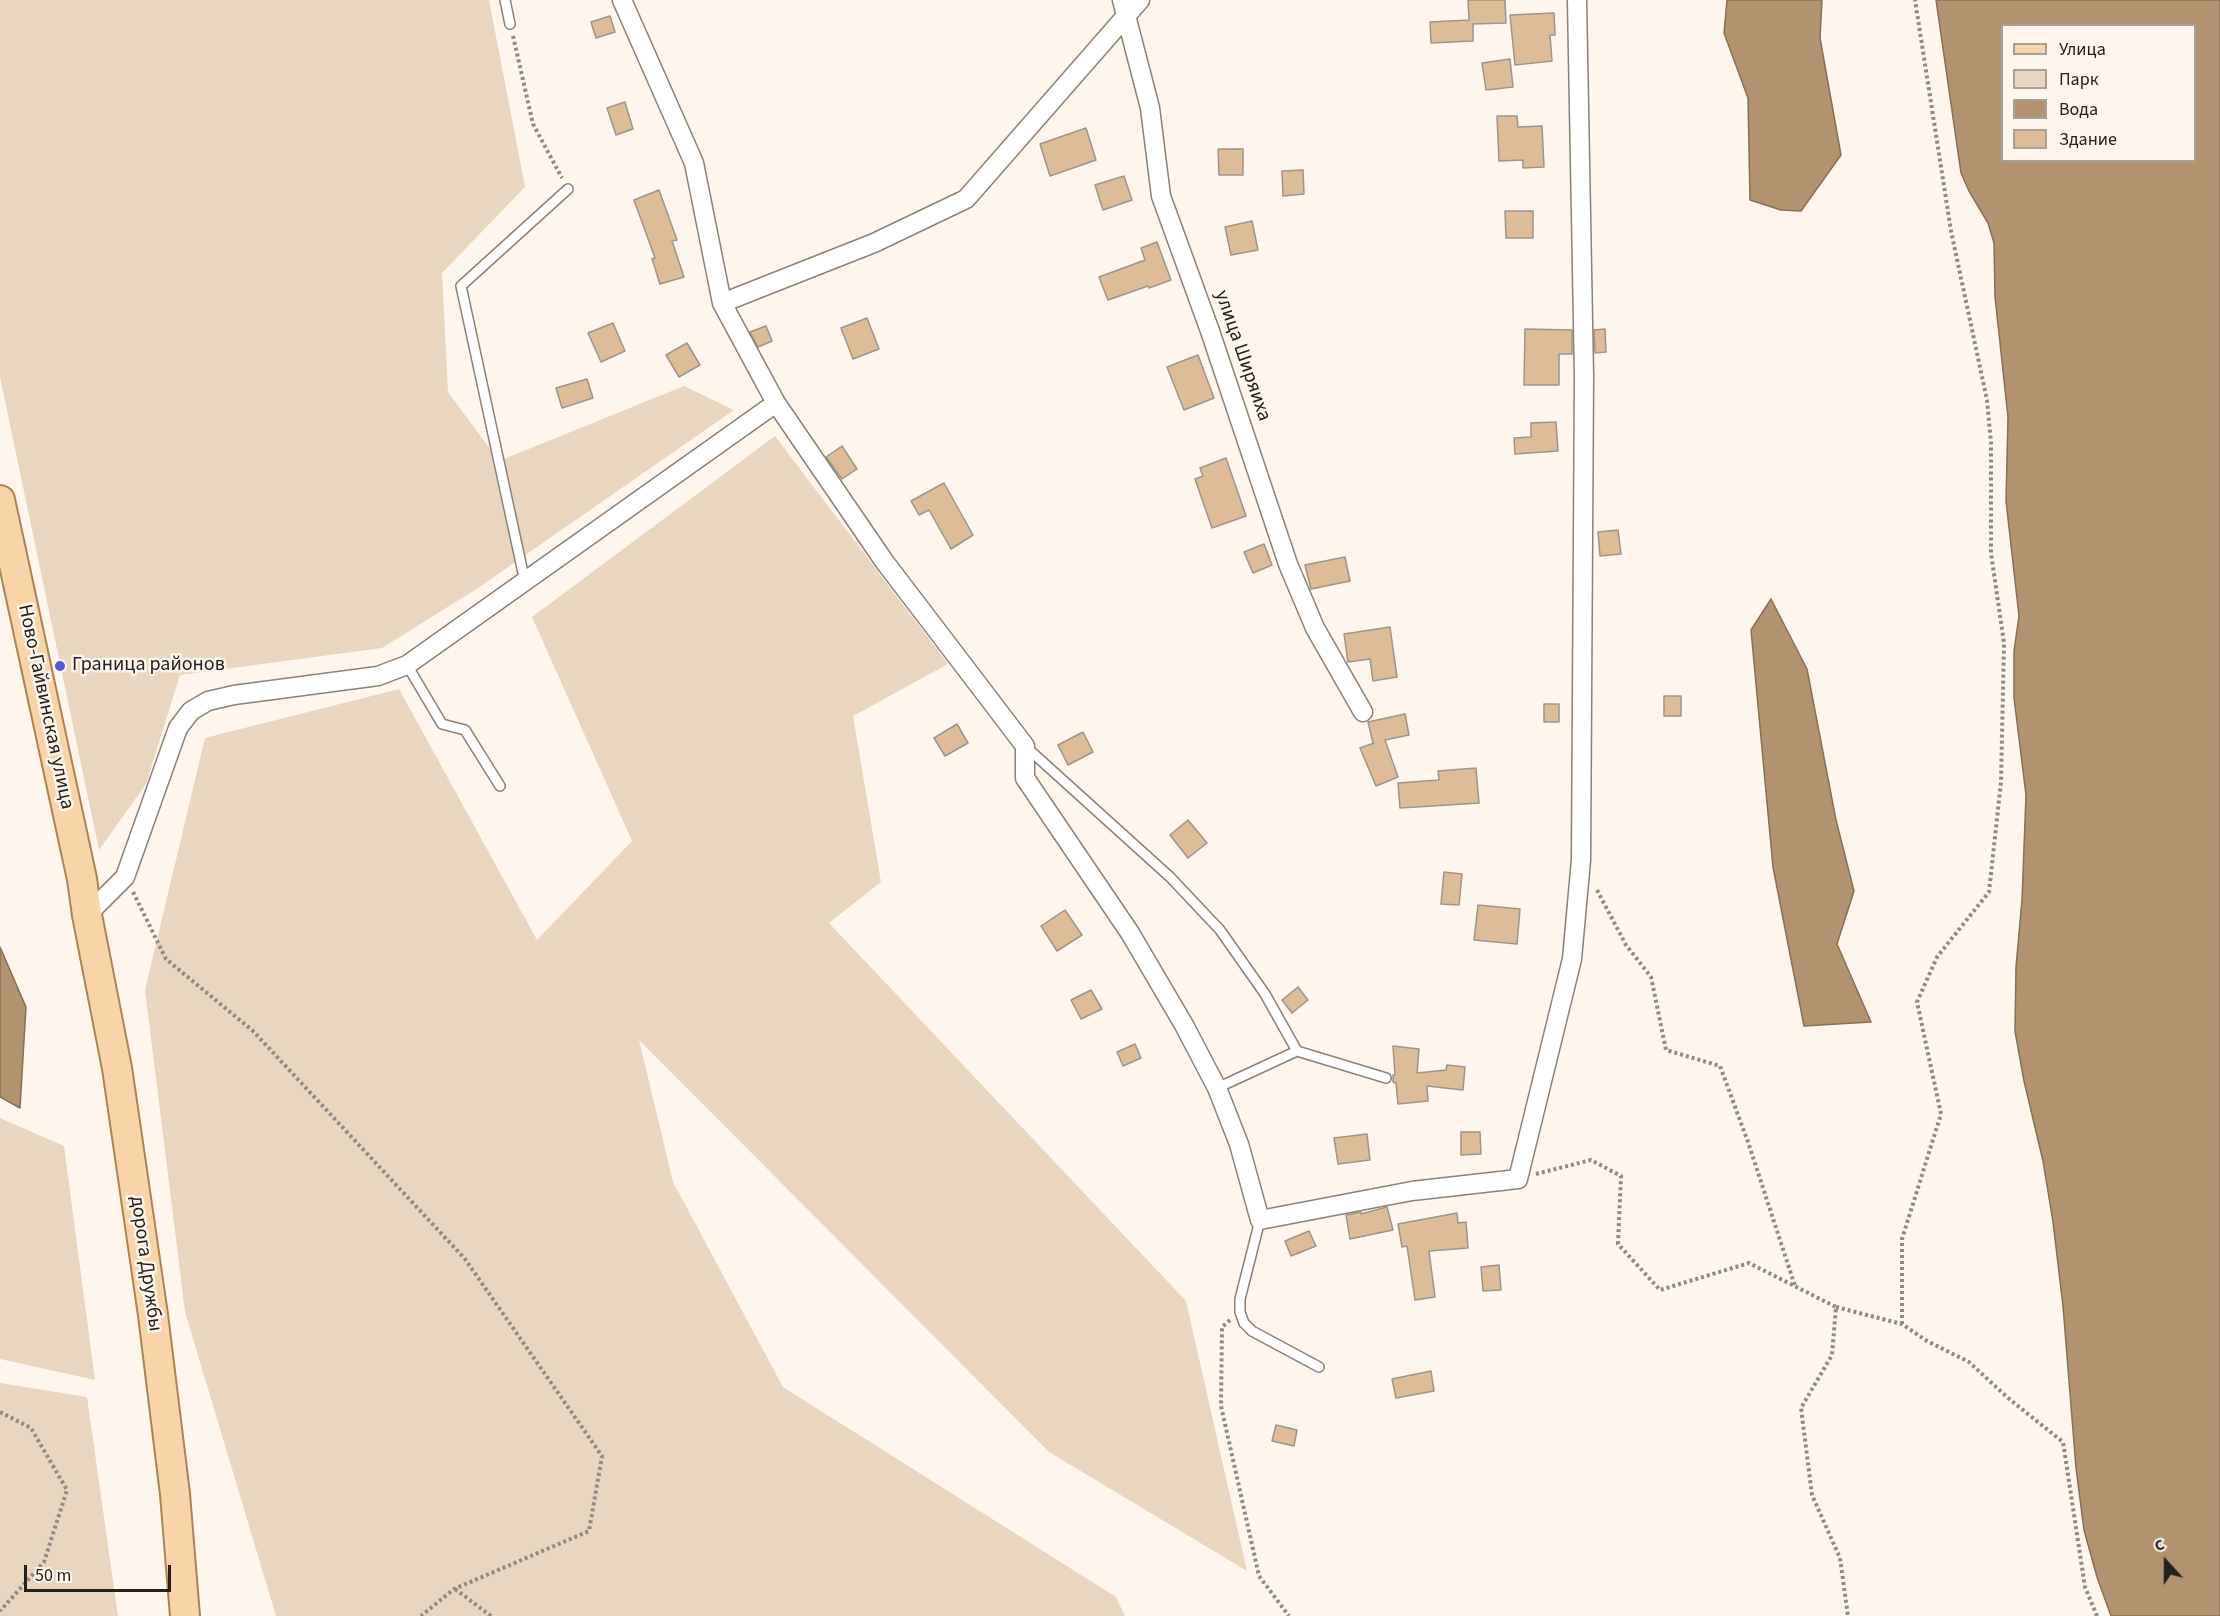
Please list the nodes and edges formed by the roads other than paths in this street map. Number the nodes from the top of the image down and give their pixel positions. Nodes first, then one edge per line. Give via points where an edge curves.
1 (505, 0) edge
2 (622, 0) edge
3 (1140, 0) edge
4 (1577, 0) edge
5 (1124, 7) edge
6 (510, 24) road end
7 (568, 189) road end
8 (722, 303) junction
9 (776, 403) junction
10 (0, 500) edge
11 (525, 582) junction
12 (407, 665) junction
13 (1363, 712) dead end
14 (1025, 746) junction
15 (500, 786) dead end
16 (87, 915) junction
17 (1297, 1051) junction
18 (1386, 1078) dead end
19 (1217, 1088) junction
20 (1260, 1220) junction
21 (1319, 1367) dead end
22 (185, 1616) edge

1 - 6 lane
2 - 8 street via 694,163
3 - 5 street
4 - 20 street via 1584,376 1581,860 1572,959 1518,1179 1412,1191
5 - 8 street via 966,199 874,243
5 - 13 street, улица Ширяиха via 1150,108 1161,196 1288,564 1315,628
7 - 11 lane via 461,286
8 - 9 street
9 - 11 street
9 - 14 street via 884,561
10 - 16 main road, Ново-Гайвинская улица
11 - 12 street
12 - 15 lane via 442,724 465,730
12 - 16 street via 378,676 234,695 208,701 191,711 178,728 125,877
14 - 17 lane via 1170,878 1220,930 1265,994
14 - 19 street via 1025,778 1130,933
16 - 22 main road, дорога Дружбы via 117,1068 153,1315
17 - 18 lane
17 - 19 lane
19 - 20 street via 1239,1144
20 - 21 lane via 1240,1299 1244,1323

